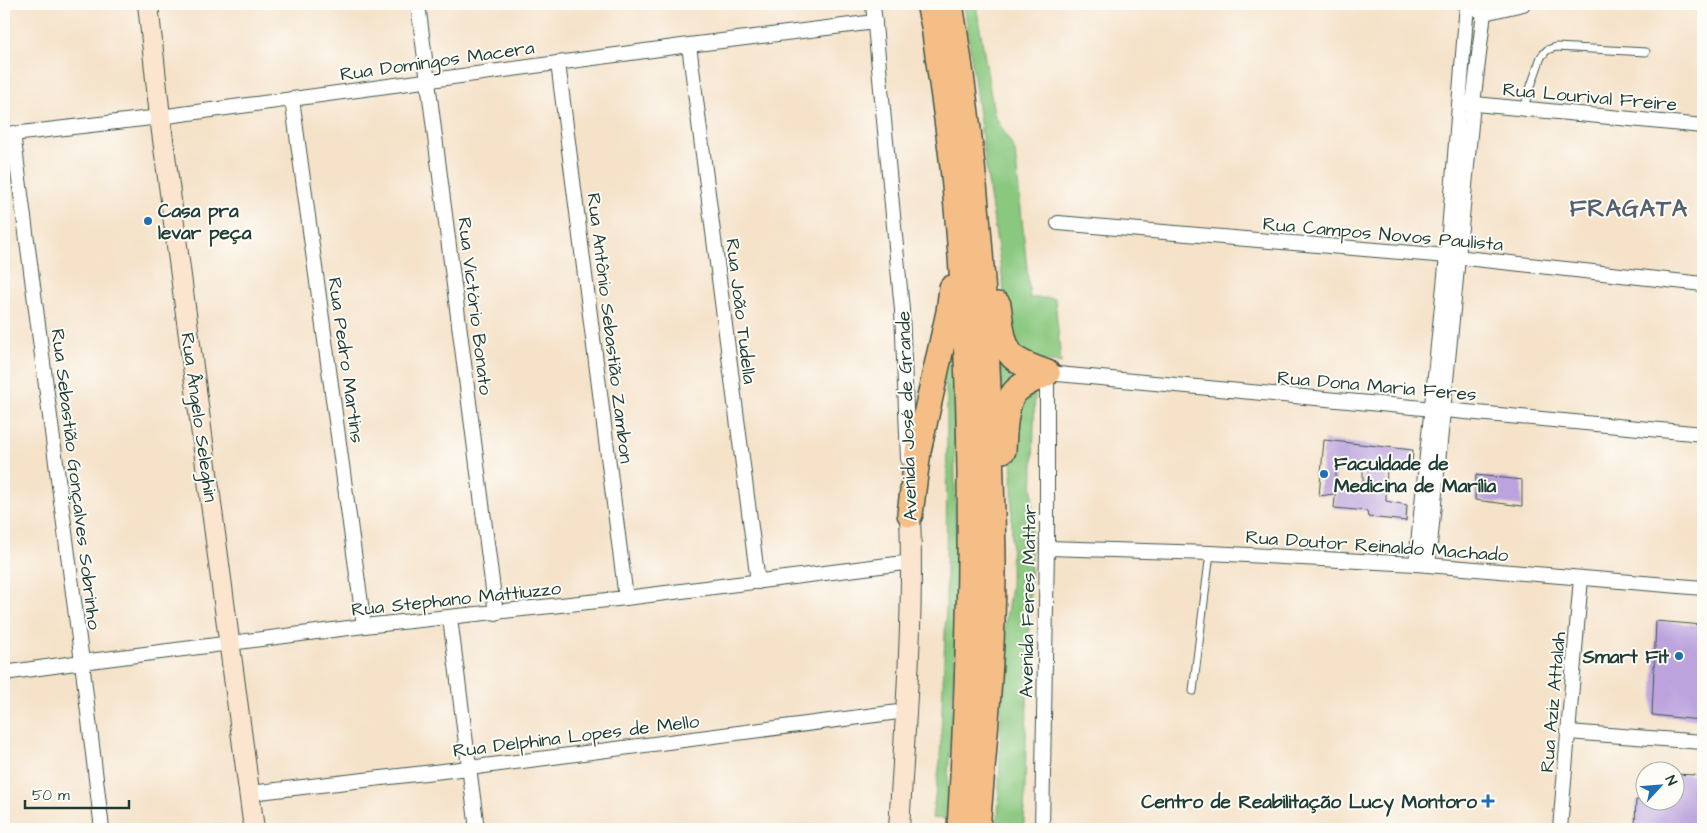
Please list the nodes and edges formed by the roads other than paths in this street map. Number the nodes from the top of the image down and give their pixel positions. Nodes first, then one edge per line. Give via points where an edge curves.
1 (148, 4) edge
2 (418, 4) edge
3 (873, 4) edge
4 (929, 4) edge
5 (950, 4) edge
6 (1523, 4) edge
7 (1467, 5) edge
8 (1485, 8) edge
9 (875, 22) junction
10 (689, 45) junction
11 (1646, 52) dead end
12 (558, 63) junction
13 (428, 80) junction
14 (292, 99) junction
15 (1466, 104) junction
16 (1523, 109) junction
17 (160, 117) junction
18 (1703, 126) edge
19 (8, 134) edge
20 (966, 190) junction
21 (1058, 223) dead end
22 (1452, 257) junction
23 (1703, 284) edge
24 (1047, 373) junction
25 (1436, 410) junction
26 (1703, 434) edge
27 (910, 514) junction
28 (1047, 548) junction
29 (1210, 553) junction
30 (912, 562) junction
31 (1422, 564) junction
32 (993, 567) junction
33 (1581, 578) junction
34 (758, 582) junction
35 (1703, 588) edge
36 (626, 598) junction
37 (496, 613) junction
38 (450, 618) junction
39 (364, 626) junction
40 (230, 643) junction
41 (82, 662) junction
42 (4, 673) edge
43 (1193, 691) dead end
44 (906, 711) junction
45 (1568, 732) junction
46 (1703, 742) edge
47 (469, 768) junction
48 (250, 793) junction
49 (102, 829) edge
50 (254, 829) edge
51 (477, 829) edge
52 (899, 829) edge
53 (960, 829) edge
54 (978, 829) edge
55 (1042, 829) edge
56 (1560, 829) edge

1 - 17 street, Rua Ângelo Seleghin
2 - 13 street, Rua Victório Bonato
3 - 9 street, Avenida José de Grande
4 - 20 highway
5 - 20 highway via 960,59
6 - 8 street
7 - 8 street
7 - 15 street
8 - 15 street
9 - 10 street, Rua Domingos Macera
9 - 27 street, Avenida José de Grande via 902,310
10 - 12 street, Rua Domingos Macera
10 - 34 street, Rua João Tudella
11 - 16 lane via 1556,47 1547,50 1541,57
12 - 13 street, Rua Domingos Macera
12 - 36 street, Rua Antônio Sebastião Zambon
13 - 14 street, Rua Domingos Macera
13 - 37 street, Rua Victório Bonato
14 - 17 street, Rua Domingos Macera
14 - 39 street, Rua Pedro Martins
15 - 16 street, Rua Lourival Freire
15 - 22 street
16 - 18 street, Rua Lourival Freire
17 - 19 street, Rua Domingos Macera
17 - 40 street, Rua Ângelo Seleghin
19 - 41 street, Rua Sebastião Gonçalves Sobrinho
20 - 24 highway via 1005,344 1017,360
20 - 27 highway via 949,312 918,451
20 - 32 highway via 987,343
20 - 53 highway via 971,498 967,715
21 - 22 street, Rua Campos Novos Paulista
22 - 23 street, Rua Campos Novos Paulista
22 - 25 street
24 - 25 street, Rua Dona Maria Feres
24 - 28 street, Avenida Feres Mattar
24 - 32 highway via 1022,386 1010,400 1004,435 1000,538
25 - 26 street, Rua Dona Maria Feres
25 - 31 street
27 - 30 street, Avenida José de Grande
28 - 29 street, Rua Doutor Reinaldo Machado
28 - 55 street, Avenida Feres Mattar
29 - 31 street, Rua Doutor Reinaldo Machado
29 - 43 lane
30 - 34 street, Rua Stephano Mattiuzzo
30 - 44 street, Avenida José de Grande
31 - 33 street, Rua Doutor Reinaldo Machado
32 - 54 highway
33 - 35 street, Rua Doutor Reinaldo Machado
33 - 45 street, Rua Aziz Attalah
34 - 36 street, Rua Stephano Mattiuzzo
36 - 37 street, Rua Stephano Mattiuzzo
37 - 38 street, Rua Stephano Mattiuzzo
38 - 39 street, Rua Stephano Mattiuzzo
38 - 47 street
39 - 40 street, Rua Stephano Mattiuzzo
40 - 41 street, Rua Stephano Mattiuzzo
40 - 48 street, Rua Ângelo Seleghin
41 - 42 street, Rua Stephano Mattiuzzo
41 - 49 street, Rua Sebastião Gonçalves Sobrinho
44 - 47 street, Rua Delphina Lopes de Mello
44 - 52 street, Avenida José de Grande
45 - 46 street
45 - 56 street, Rua Aziz Attalah
47 - 48 street, Rua Delphina Lopes de Mello
47 - 51 street
48 - 50 street, Rua Ângelo Seleghin

